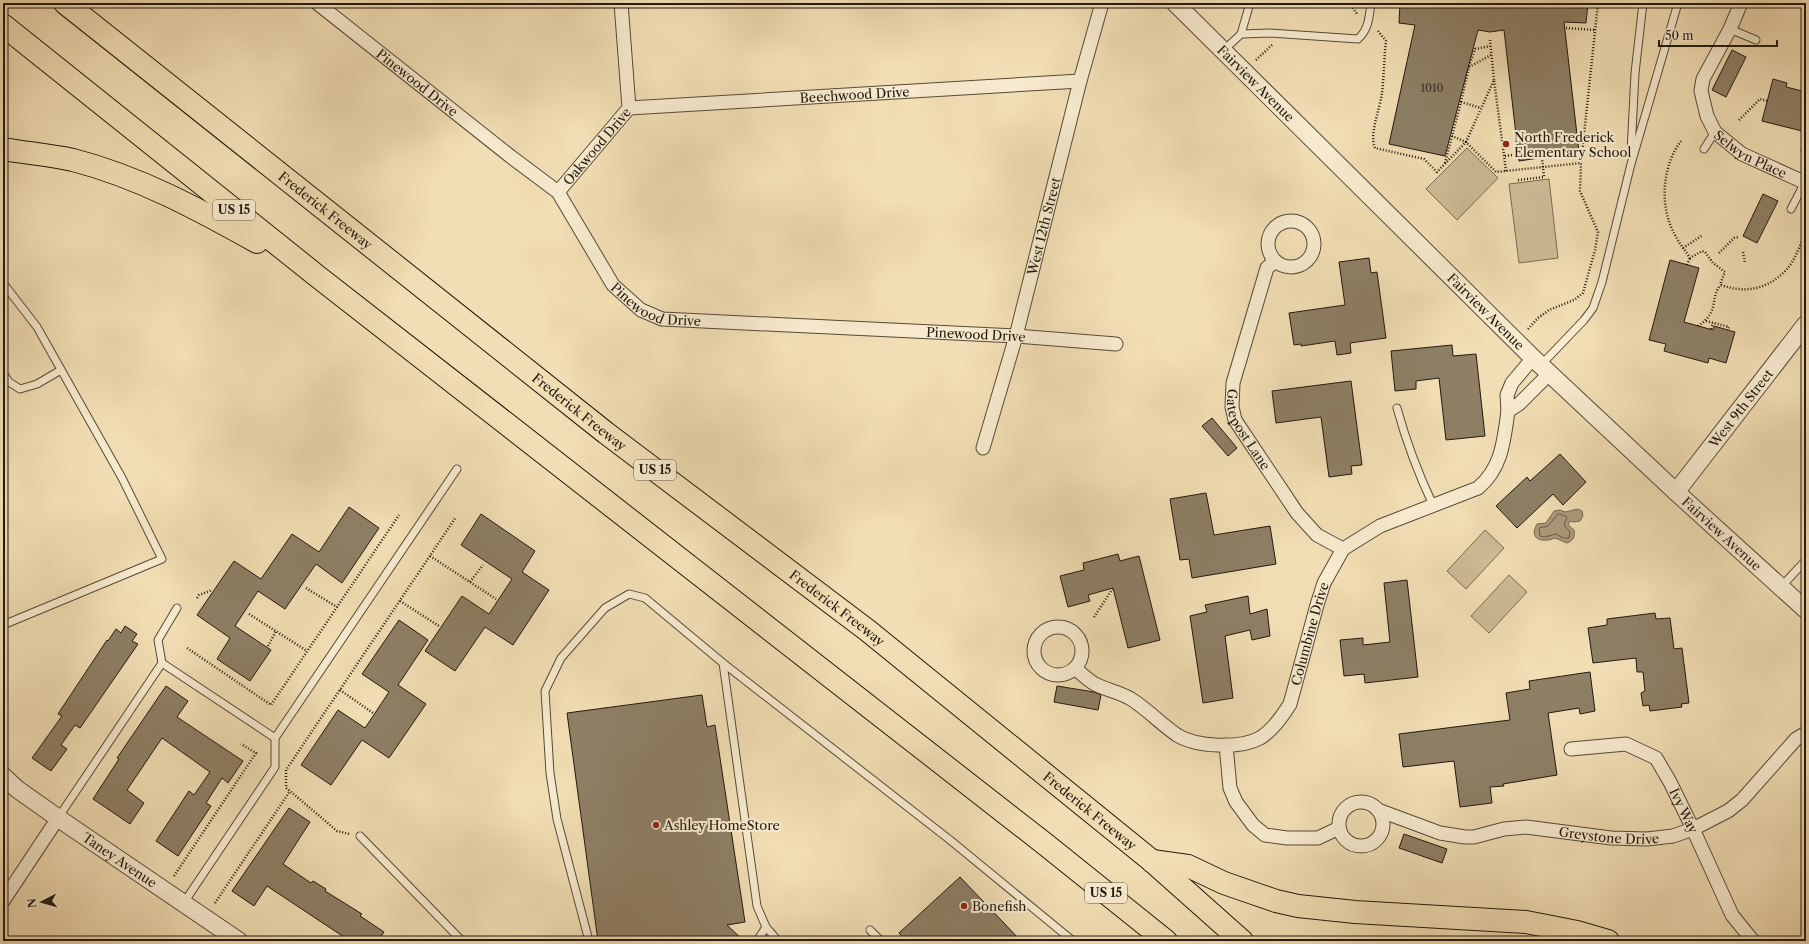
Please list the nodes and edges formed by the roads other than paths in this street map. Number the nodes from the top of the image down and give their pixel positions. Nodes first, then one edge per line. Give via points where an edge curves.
1 (66, 3) edge
2 (317, 3) edge
3 (621, 3) edge
4 (1102, 3) edge
5 (1175, 3) edge
6 (1250, 3) edge
7 (1371, 3) edge
8 (1643, 3) edge
9 (1678, 3) edge
10 (1742, 3) edge
11 (334, 8) edge
12 (3, 25) edge
13 (1730, 29) junction
14 (1241, 34) junction
15 (1756, 40) dead end
16 (1223, 52) junction
17 (1080, 81) junction
18 (629, 108) junction
19 (1715, 132) junction
20 (3, 149) edge
21 (1704, 149) dead end
22 (1631, 164) junction
23 (1805, 182) edge
24 (558, 192) junction
25 (1791, 209) dead end
26 (1275, 261) dead end
27 (317, 276) junction
28 (3, 283) edge
29 (1806, 324) edge
30 (1016, 336) junction
31 (1116, 344) dead end
32 (1541, 366) junction
33 (61, 370) junction
34 (3, 373) edge
35 (1397, 408) dead end
36 (1508, 411) junction
37 (983, 448) dead end
38 (457, 469) dead end
39 (1676, 492) junction
40 (1433, 505) junction
41 (1343, 549) junction
42 (1806, 560) edge
43 (1781, 587) junction
44 (177, 608) dead end
45 (1806, 610) edge
46 (3, 625) edge
47 (162, 663) junction
48 (722, 664) junction
49 (1076, 669) dead end
50 (1806, 732) edge
51 (275, 738) junction
52 (1226, 745) junction
53 (1571, 749) dead end
54 (3, 776) edge
55 (1378, 810) junction
56 (58, 818) junction
57 (1339, 828) junction
58 (1693, 829) junction
59 (360, 836) road end
60 (1045, 844) junction
61 (1152, 860) junction
62 (3, 902) edge
63 (183, 904) junction
64 (766, 927) junction
65 (870, 930) dead end
66 (239, 941) edge
67 (462, 941) edge
68 (590, 941) edge
69 (757, 941) edge
70 (778, 941) edge
71 (881, 941) edge
72 (1073, 941) edge
73 (1141, 941) edge
74 (1166, 941) edge
75 (1242, 941) edge
76 (1608, 941) edge
77 (1753, 941) edge

1 - 61 highway, Frederick Freeway / US 15 via 606,432 868,630
2 - 11 street, Pinewood Drive
3 - 18 street, Oakwood Drive
4 - 17 street, West 12th Street
5 - 16 street, Fairview Avenue
6 - 14 lane
7 - 14 lane via 1368,23 1364,34 1358,39 1270,33
8 - 22 lane via 1635,73
9 - 22 lane
10 - 13 street, Selwyn Place
11 - 24 street, Pinewood Drive via 510,156
12 - 27 highway, US 15
13 - 15 lane
13 - 19 street, Selwyn Place via 1703,78 1701,91 1707,116
14 - 16 lane
16 - 32 street, Fairview Avenue
17 - 18 street, Beechwood Drive
17 - 30 street, West 12th Street
18 - 24 street, Oakwood Drive
19 - 21 lane
19 - 23 street, Selwyn Place via 1742,154
20 - 27 highway via 72,160 140,183 197,208
22 - 32 lane via 1602,282 1593,308
23 - 25 lane
24 - 30 street, Pinewood Drive via 614,285 641,310 662,319
26 - 41 street, Gatepost Lane via 1268,268 1233,383 1232,407 1235,420 1298,513 1317,535
27 - 60 highway, US 15
28 - 33 lane via 37,327
29 - 39 street, West 9th Street
30 - 31 street, Pinewood Drive
30 - 37 street, West 12th Street
32 - 36 street via 1519,404
32 - 36 street, Columbine Drive via 1512,383 1507,395
32 - 39 street, Fairview Avenue
33 - 34 lane via 37,384 20,389 9,382
33 - 46 lane via 122,478 162,559
35 - 40 lane via 1406,440
36 - 40 street, Columbine Drive via 1504,437 1490,476 1478,488
38 - 51 lane
39 - 43 street, Fairview Avenue
40 - 41 street, Columbine Drive via 1380,526
41 - 52 street, Columbine Drive via 1324,583 1290,704 1283,716 1258,739
42 - 43 lane
43 - 45 street, Fairview Avenue
44 - 47 lane via 158,640
47 - 51 lane
47 - 56 lane
48 - 64 lane via 757,906
48 - 68 lane via 645,598 629,594 600,613 561,658 545,690 550,773 557,819
48 - 72 lane via 950,840
49 - 52 street, Columbine Drive via 1096,684 1130,698 1178,736 1215,745
50 - 58 street, Greystone Drive via 1796,739 1742,800 1728,811
51 - 63 lane via 275,767
52 - 57 street via 1230,788 1236,802 1253,825 1265,835 1318,838
53 - 58 street, Ivy Way via 1626,744 1656,758
54 - 56 street, Taney Avenue
55 - 57 street, Greystone Drive via 1366,802 1352,804 1341,814
55 - 57 street via 1383,823 1382,831 1379,837 1367,845 1360,846 1346,840
55 - 58 street, Greystone Drive via 1440,833 1465,837 1526,827 1611,838 1673,836
56 - 62 street
56 - 63 street, Taney Avenue
58 - 77 street, Ivy Way via 1732,916
59 - 67 lane
60 - 73 highway
60 - 74 highway, US 15
61 - 75 highway, Frederick Freeway / US 15
61 - 76 highway via 1188,866 1224,883 1298,906 1526,922 1554,926
63 - 66 street, Taney Avenue
64 - 69 lane
64 - 70 lane
65 - 71 lane

